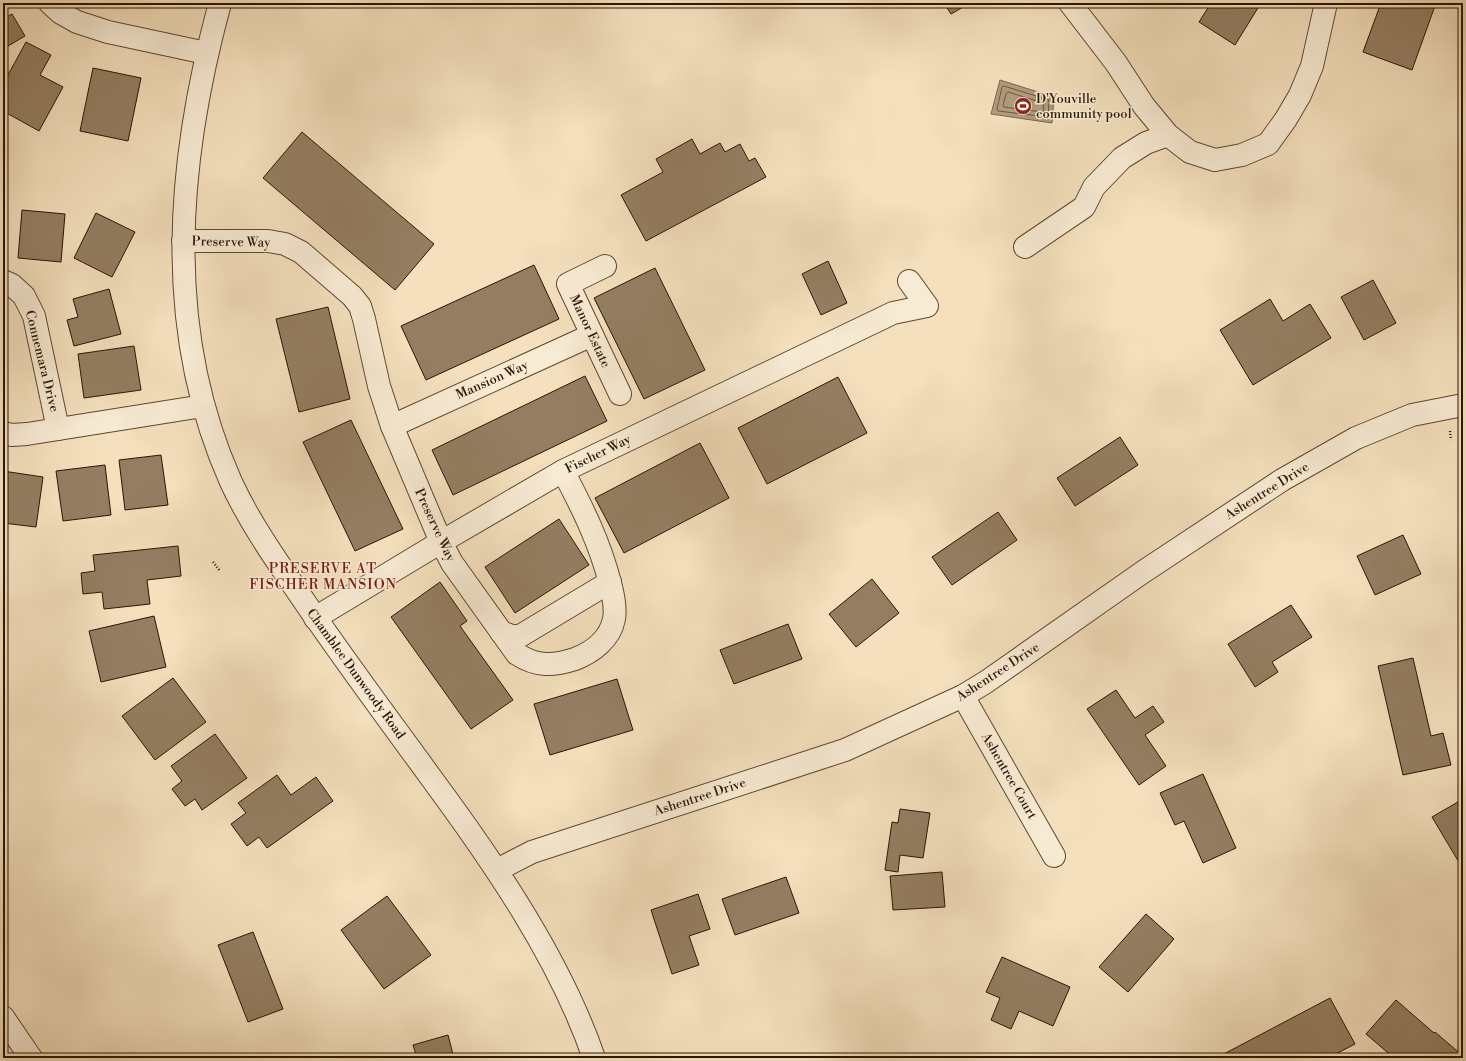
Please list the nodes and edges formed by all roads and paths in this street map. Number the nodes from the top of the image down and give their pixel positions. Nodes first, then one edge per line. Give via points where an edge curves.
1 (50, 3) edge
2 (220, 3) edge
3 (1070, 3) edge
4 (1326, 3) edge
5 (206, 52) junction
6 (1168, 135) junction
7 (183, 241) junction
8 (1025, 247) dead end
9 (605, 266) dead end
10 (3, 281) edge
11 (909, 281) dead end
12 (592, 335) junction
13 (620, 394) dead end
14 (1463, 405) edge
15 (203, 406) junction
16 (392, 426) junction
17 (58, 429) junction
18 (3, 433) edge
19 (563, 471) junction
20 (441, 542) junction
21 (213, 562) dead end
22 (220, 571) dead end
23 (610, 582) junction
24 (315, 618) junction
25 (501, 632) junction
26 (963, 696) junction
27 (1054, 856) dead end
28 (497, 870) junction
29 (3, 1016) edge
30 (31, 1058) edge
31 (594, 1058) edge

1 - 5 street via 77,22 108,32
2 - 5 street, Chamblee Dunwoody Road
3 - 6 street
4 - 6 street via 1312,66 1300,95 1268,144 1242,155 1215,160 1190,152
5 - 7 street, Chamblee Dunwoody Road via 192,131
6 - 8 street via 1146,143 1122,158 1094,187 1084,207
7 - 15 street, Chamblee Dunwoody Road via 183,285 191,355
7 - 16 street, Preserve Way via 250,240 285,244 301,252 352,296 360,306 379,386
9 - 12 street, Manor Estate via 568,284
10 - 17 street, Connemara Drive via 24,296 34,316
11 - 19 street, Fischer Way via 927,306 893,313
12 - 13 street, Manor Estate
12 - 16 street, Mansion Way
14 - 26 street, Ashentree Drive via 1412,415 1356,438 1282,480
15 - 17 street, Connemara Drive
15 - 24 street, Chamblee Dunwoody Road via 231,482 263,542
16 - 20 street, Preserve Way
17 - 18 street, Connemara Drive via 12,435
19 - 20 street, Fischer Way
19 - 23 street, Preserve Way via 592,529
20 - 24 street, Fischer Way
20 - 25 street, Preserve Way via 452,563
21 - 22 path
23 - 25 street via 520,636
23 - 25 street, Preserve Way via 615,613 611,629 594,649 582,656 552,665 527,660 517,654
24 - 28 street, Chamblee Dunwoody Road
26 - 27 street, Ashentree Court
26 - 28 street, Ashentree Drive via 845,750 532,852
28 - 31 street, Chamblee Dunwoody Road via 563,984
29 - 30 street

